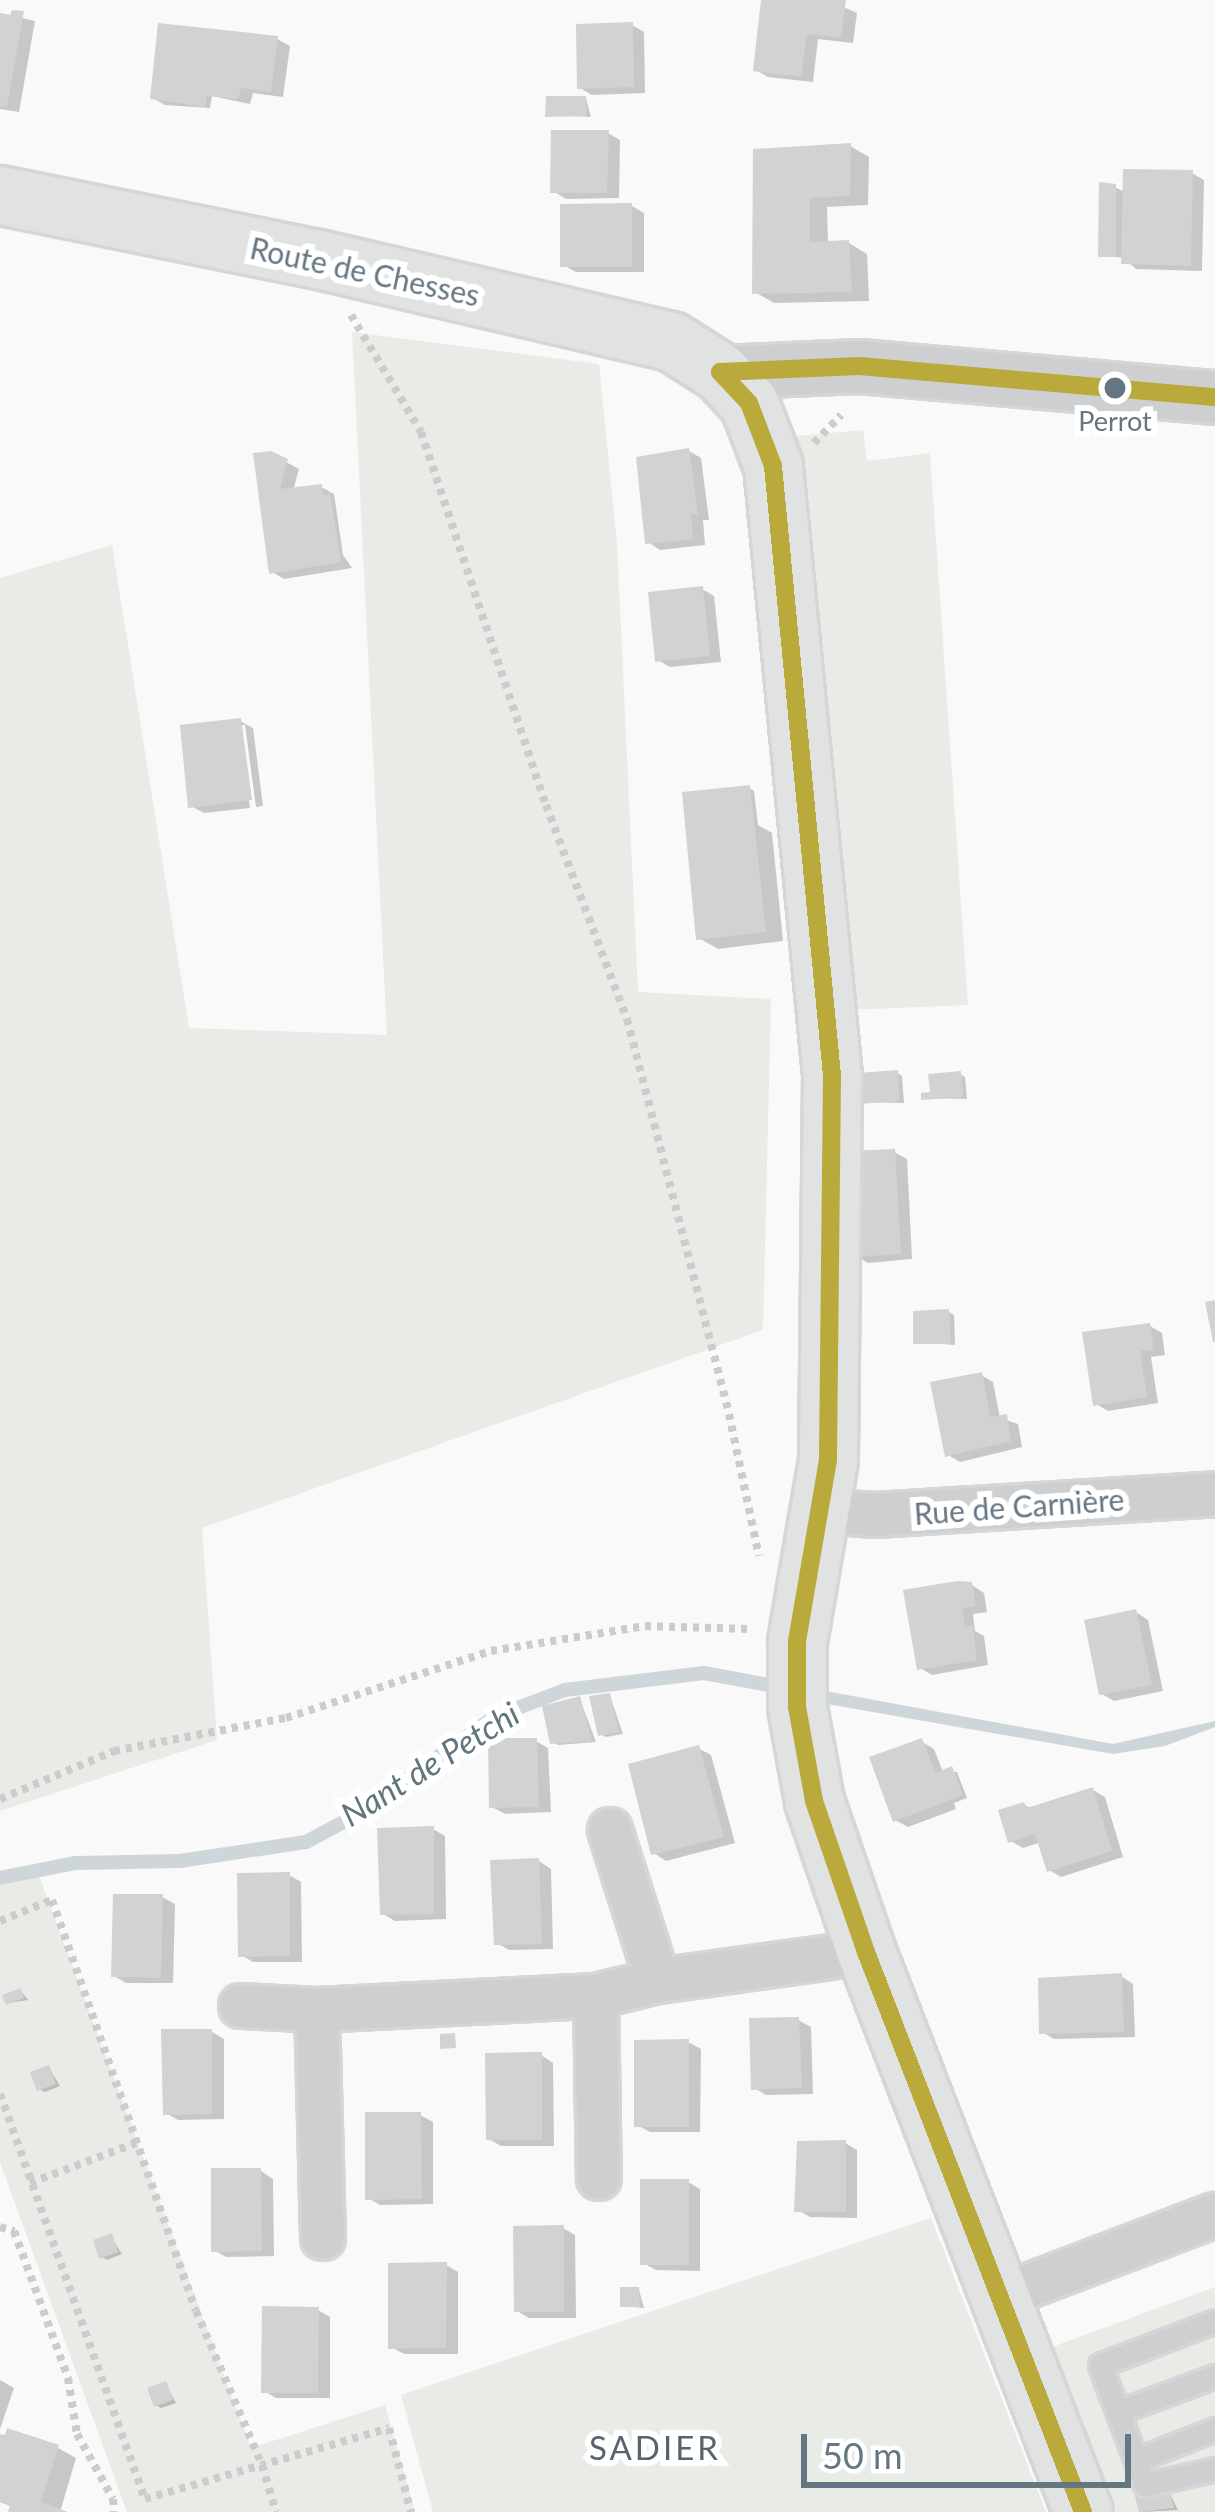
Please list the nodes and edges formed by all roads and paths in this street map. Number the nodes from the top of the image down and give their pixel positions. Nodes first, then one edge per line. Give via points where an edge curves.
1 (0, 195) edge
2 (318, 259) junction
3 (721, 372) junction
4 (1215, 397) edge
5 (1215, 1494) edge
6 (823, 1511) junction
7 (762, 1570) dead end
8 (797, 1674) junction
9 (0, 1798) edge
10 (610, 1830) dead end
11 (0, 1921) edge
12 (866, 1952) junction
13 (658, 1981) junction
14 (596, 1996) junction
15 (241, 2006) dead end
16 (317, 2010) junction
17 (0, 2094) edge
18 (136, 2143) junction
19 (599, 2178) dead end
20 (30, 2183) junction
21 (1215, 2215) edge
22 (0, 2227) edge
23 (323, 2238) dead end
24 (1000, 2297) junction
25 (1215, 2321) edge
26 (1215, 2376) edge
27 (1118, 2412) junction
28 (1215, 2429) edge
29 (1136, 2459) junction
30 (262, 2465) junction
31 (1215, 2469) edge
32 (145, 2499) junction
33 (114, 2512) edge
34 (149, 2512) edge
35 (276, 2512) edge
36 (411, 2512) edge
37 (1082, 2512) edge

1 - 2 main road, Route de Chesses
2 - 3 main road, Route de Chesses via 670,341
2 - 7 path via 421,432 545,805 627,1019
3 - 4 street via 859,366
3 - 6 main road via 749,403 773,466 824,976 832,1075
5 - 6 street, Rue de Carnière via 875,1515
6 - 8 main road
8 - 9 path via 750,1629 645,1625 491,1651 286,1718 114,1751
8 - 12 main road via 814,1801
10 - 13 street
11 - 18 path via 52,1900
12 - 13 street
12 - 24 main road
13 - 14 street
14 - 16 street
14 - 19 street
15 - 16 street
16 - 23 street
17 - 20 path
18 - 20 path
18 - 30 path
20 - 32 path
21 - 24 street
22 - 33 path via 14,2230 68,2378 77,2434
24 - 37 main road
25 - 27 lane via 1100,2365
26 - 27 lane
27 - 29 lane
28 - 29 lane
29 - 31 lane via 1145,2485
30 - 32 path
30 - 35 path
30 - 36 path via 389,2428
32 - 34 path

